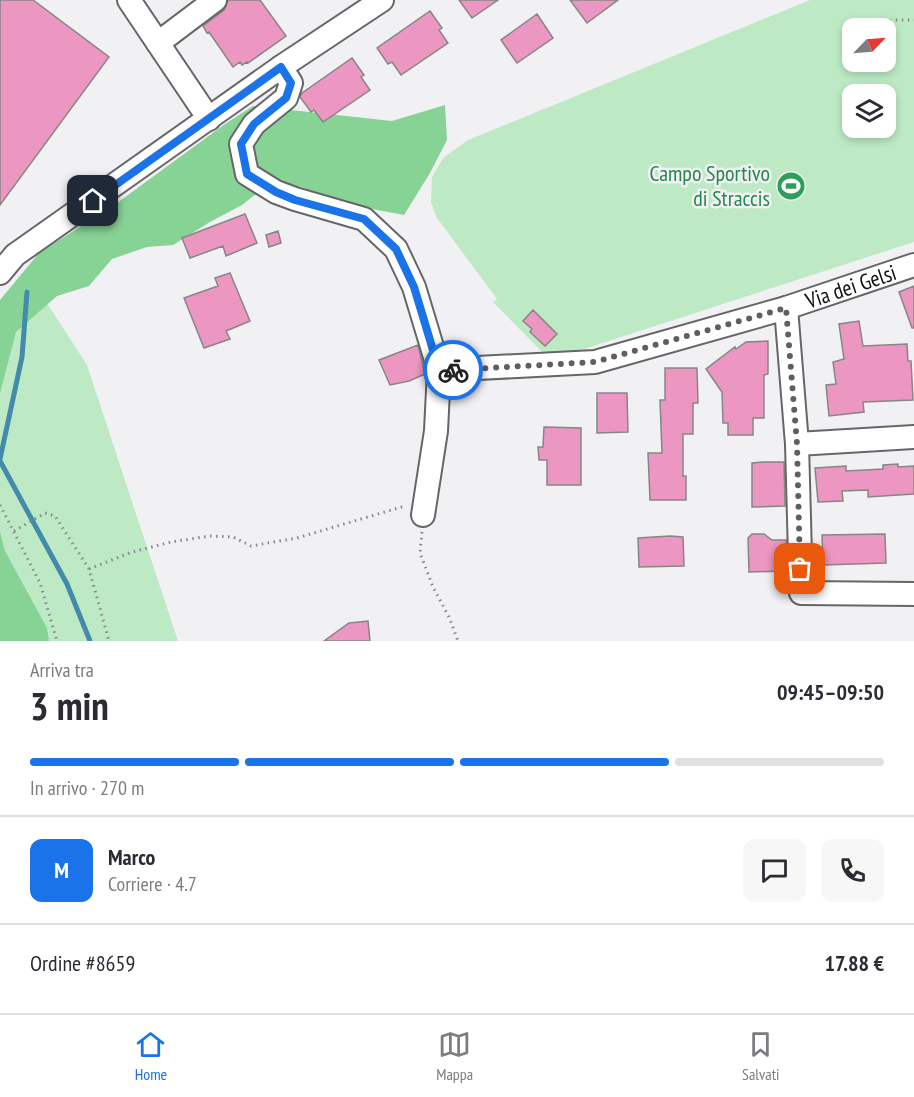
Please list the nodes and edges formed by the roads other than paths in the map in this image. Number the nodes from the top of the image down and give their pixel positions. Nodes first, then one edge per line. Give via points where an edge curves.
1 (129, 0) edge
2 (215, 0) edge
3 (382, 0) edge
4 (158, 43) junction
5 (281, 67) junction
6 (209, 119) junction
7 (8, 258) edge
8 (914, 265) edge
9 (0, 273) edge
10 (786, 308) junction
11 (439, 370) junction
12 (914, 437) edge
13 (797, 444) junction
14 (424, 508) road end
15 (914, 594) edge

1 - 4 street
2 - 4 street
3 - 5 street
4 - 6 street
5 - 6 street
5 - 11 street via 291,83 286,98 254,124 241,144 247,174 295,200 364,219 396,249 414,287
6 - 7 street
7 - 9 street
8 - 10 street, Via dei Gelsi
10 - 11 street, Via dei Gelsi via 595,362
10 - 13 street, Via dei Gelsi
11 - 14 street via 436,430
12 - 13 street
13 - 15 street, Via dei Gelsi via 801,593

